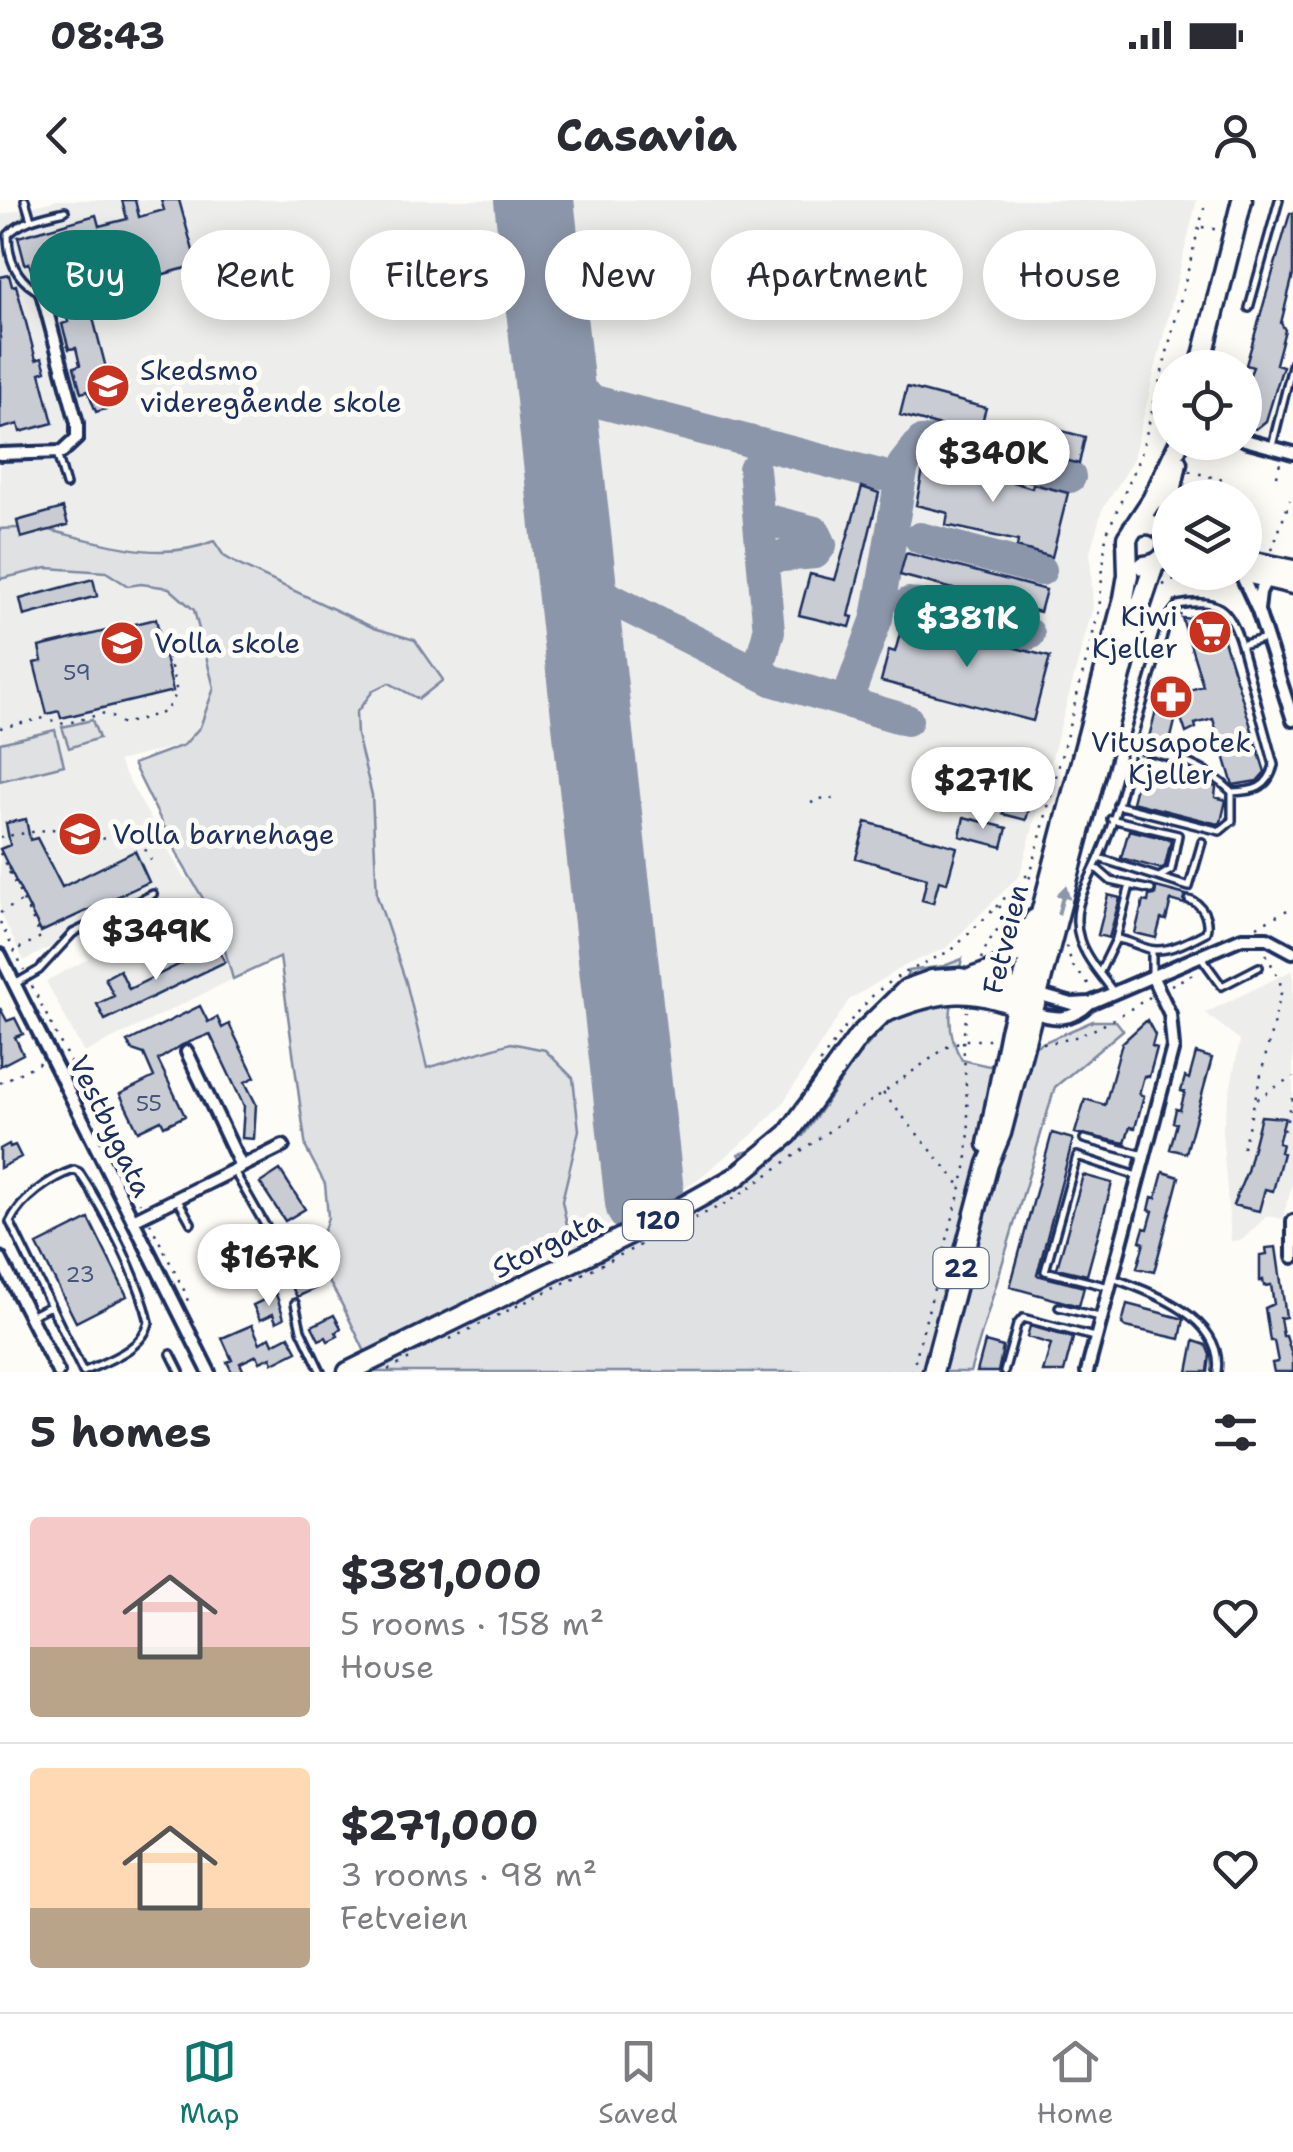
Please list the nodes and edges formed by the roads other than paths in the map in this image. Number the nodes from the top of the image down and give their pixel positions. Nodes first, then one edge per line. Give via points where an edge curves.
1 (25, 200) edge
2 (1242, 200) edge
3 (1278, 200) edge
4 (65, 211) dead end
5 (30, 220) junction
6 (30, 285) edge
7 (1248, 308) dead end
8 (49, 320) edge
9 (1204, 350) edge
10 (1293, 362) edge
11 (1282, 450) edge
12 (57, 453) junction
13 (0, 454) edge
14 (1171, 460) edge
15 (66, 485) dead end
16 (1152, 526) edge
17 (1133, 528) junction
18 (1128, 555) junction
19 (1152, 564) edge
20 (1262, 564) edge
21 (1293, 570) edge
22 (1262, 578) edge
23 (1267, 578) junction
24 (1152, 582) edge
25 (1293, 584) edge
26 (1248, 590) edge
27 (1258, 610) junction
28 (1268, 638) junction
29 (1240, 645) junction
30 (1293, 720) edge
31 (1130, 747) junction
32 (1232, 792) junction
33 (1116, 805) junction
34 (1111, 819) junction
35 (1202, 842) dead end
36 (1099, 858) junction
37 (1094, 866) junction
38 (1158, 877) junction
39 (1130, 885) junction
40 (1150, 890) dead end
41 (153, 894) dead end
42 (1189, 900) dead end
43 (1042, 905) junction
44 (1116, 939) junction
45 (1152, 951) junction
46 (1293, 952) edge
47 (0, 955) edge
48 (1200, 955) junction
49 (1259, 967) dead end
50 (975, 970) junction
51 (1100, 972) junction
52 (1152, 976) junction
53 (15, 984) junction
54 (1114, 993) junction
55 (1027, 1001) junction
56 (1090, 1003) junction
57 (876, 1016) junction
58 (187, 1052) dead end
59 (1084, 1138) dead end
60 (283, 1146) dead end
61 (1146, 1156) junction
62 (236, 1166) junction
63 (1140, 1177) junction
64 (177, 1197) junction
65 (132, 1220) junction
66 (1293, 1221) edge
67 (191, 1224) dead end
68 (277, 1246) dead end
69 (1293, 1257) edge
70 (0, 1258) edge
71 (1111, 1283) junction
72 (295, 1303) dead end
73 (50, 1306) junction
74 (1059, 1307) dead end
75 (30, 1316) junction
76 (1102, 1318) junction
77 (1096, 1338) junction
78 (171, 1354) dead end
79 (58, 1372) edge
80 (83, 1372) edge
81 (180, 1372) edge
82 (209, 1372) edge
83 (320, 1372) edge
84 (348, 1372) edge
85 (933, 1372) edge
86 (1004, 1372) edge
87 (1087, 1372) edge
88 (1218, 1372) edge

1 - 5 lane
2 - 9 main road
3 - 7 lane
4 - 5 lane
5 - 6 lane via 8,235 8,252
8 - 12 street via 78,430 73,444
10 - 11 lane
12 - 13 street
12 - 15 lane
14 - 17 main road, 22
16 - 17 main road
17 - 18 main road, 22 via 1126,538
18 - 19 main road via 1142,566
18 - 43 main road, Fetveien / 22 via 1120,618
20 - 21 main road
22 - 23 main road
23 - 25 main road
23 - 27 street
55 -> 24 main road, Fetveien / 22
26 - 27 street
27 - 28 street
28 - 29 lane
28 - 30 street
29 - 31 lane via 1218,605 1178,604 1168,618
29 - 32 lane via 1274,765 1255,791
31 - 32 lane via 1197,764
31 - 33 lane
32 - 33 lane via 1232,821 1220,831
33 - 34 lane
34 - 36 lane
34 - 38 lane via 1178,835 1170,870
35 - 38 lane via 1189,887
36 - 37 lane
36 - 38 lane
37 - 39 lane
37 - 51 lane via 1076,920 1081,945
39 - 40 lane
39 - 44 lane
41 - 53 lane via 74,933 51,960
42 - 45 lane via 1200,906 1206,932
43 - 50 main road via 1015,956 996,970
43 - 55 main road, Fetveien / 22
44 - 45 lane
44 - 51 lane
45 - 52 lane
46 - 48 street via 1251,936
47 - 53 street, Vestbygata
48 - 49 lane via 1222,986
48 - 52 street
50 - 55 main road, Storgata / 120
50 - 57 main road, Storgata / 120 via 919,984
51 - 54 lane
52 - 54 street
52 - 61 street via 1173,1034
53 - 65 street, Vestbygata
54 - 56 street
55 - 56 street
55 - 56 street via 1051,1018 1072,1017
55 - 57 main road, Storgata / 120 via 948,992
55 - 85 main road, Fetveien / 22 via 996,1094 988,1164
57 - 84 main road, Storgata / 120 via 796,1125 736,1177
58 - 62 street
59 - 61 lane
60 - 62 street
61 - 63 street
62 - 64 street
62 - 68 lane
63 - 71 street
63 - 71 lane via 1077,1156 1044,1271
64 - 65 street
64 - 67 lane
65 - 82 street, Vestbygata
66 - 69 street
70 - 75 street
71 - 76 street
71 - 88 lane via 1183,1310 1218,1350
72 - 83 lane
73 - 75 lane
73 - 80 lane
73 - 80 lane via 10,1222 45,1184 74,1170 94,1196 149,1322 134,1345
74 - 76 lane
75 - 79 street
76 - 77 street
77 - 86 lane via 1023,1318
77 - 87 street
78 - 81 lane

